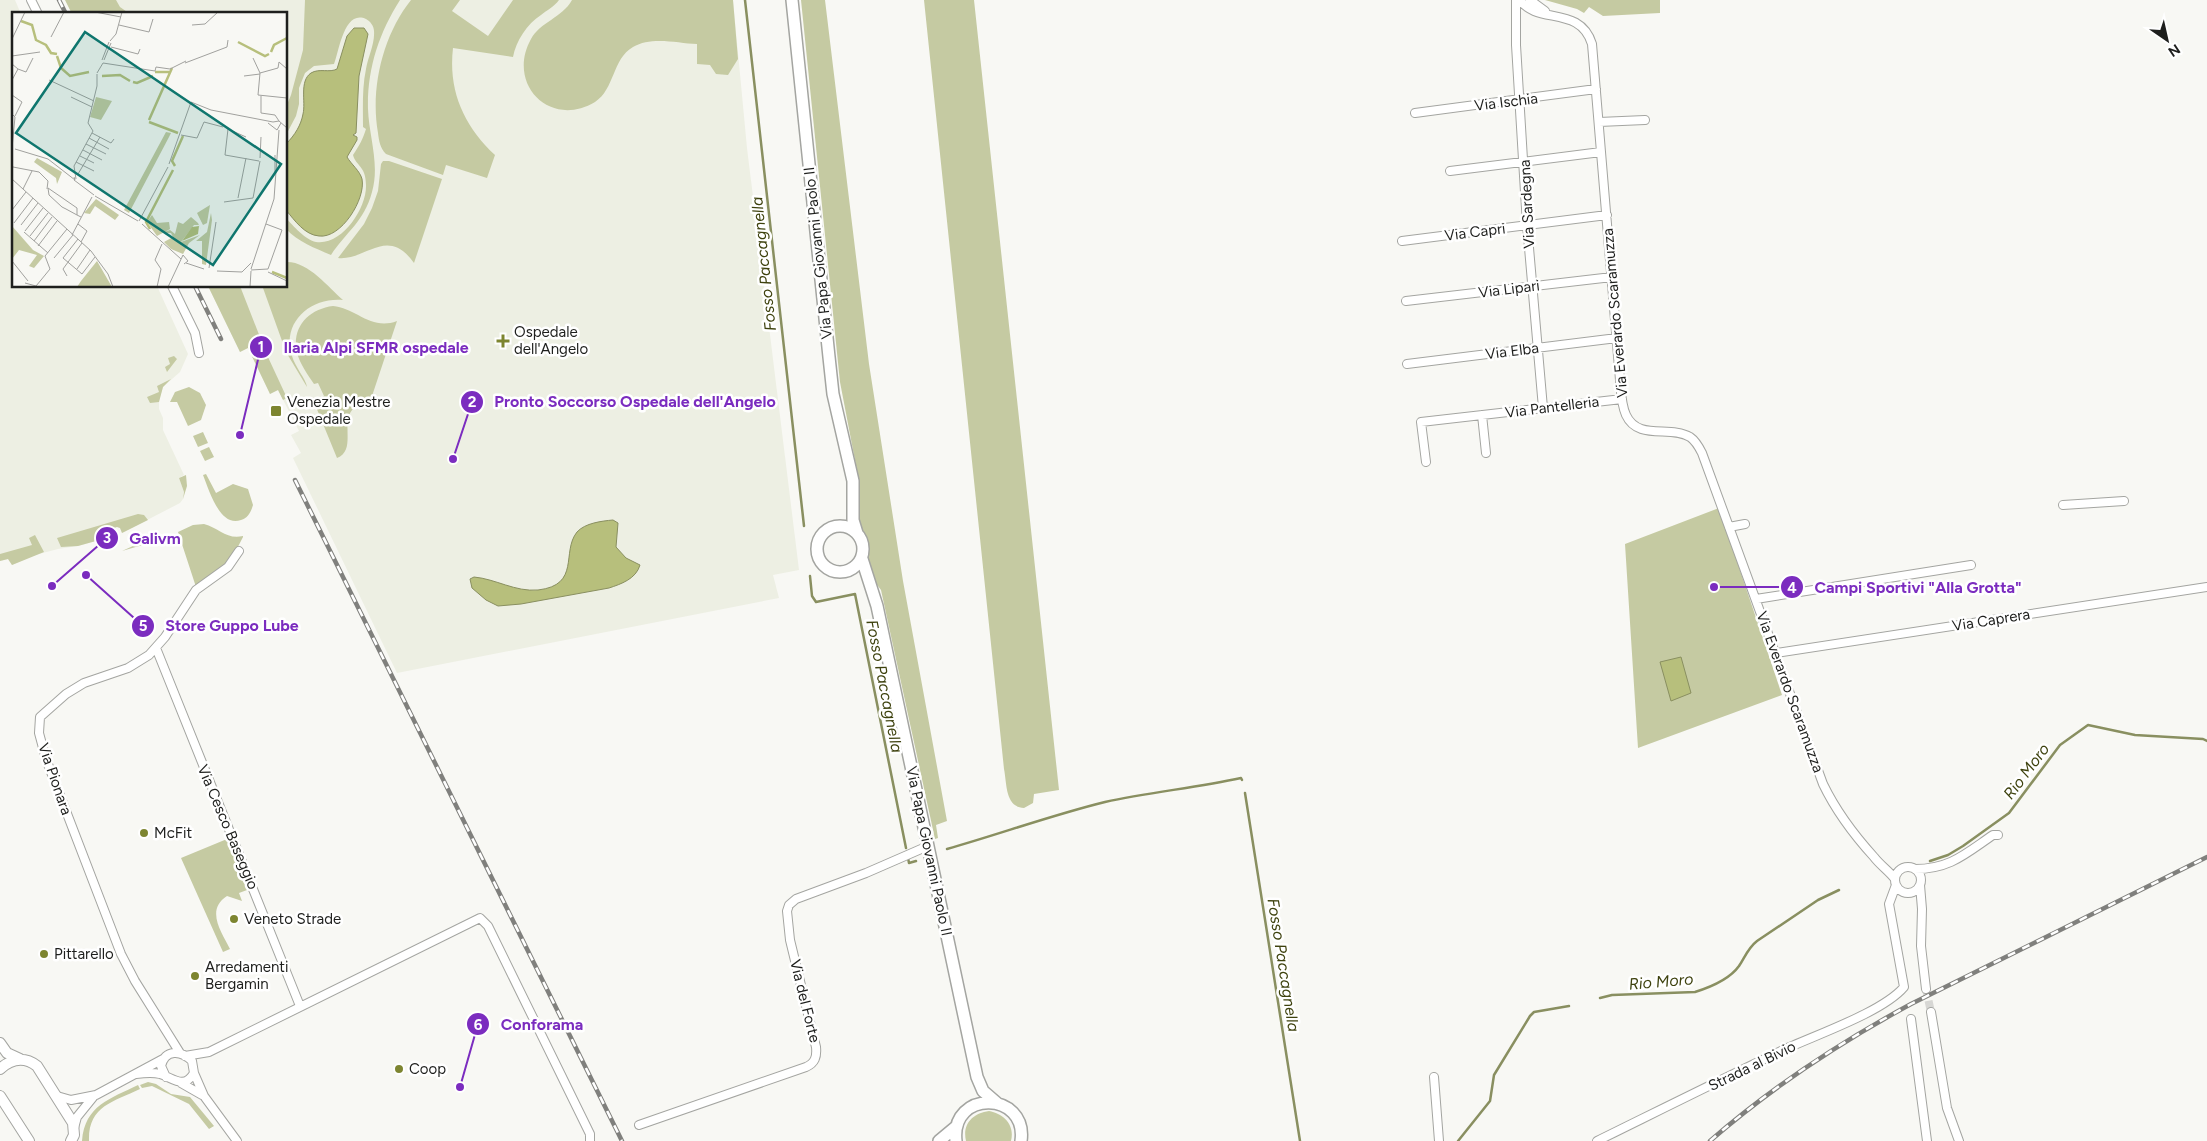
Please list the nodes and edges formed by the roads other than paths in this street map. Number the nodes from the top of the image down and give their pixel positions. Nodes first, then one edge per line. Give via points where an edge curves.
1 (31, 0) edge
2 (792, 0) edge
3 (1516, 0) edge
4 (1520, 0) edge
5 (1530, 0) edge
6 (37, 12) edge
7 (1554, 15) junction
8 (1596, 89) junction
9 (1520, 100) junction
10 (1415, 113) dead end
11 (1645, 120) dead end
12 (1599, 122) junction
13 (1602, 152) junction
14 (1524, 162) junction
15 (1450, 170) dead end
16 (1607, 215) junction
17 (1527, 225) junction
18 (1402, 241) dead end
19 (1612, 277) junction
20 (1532, 286) junction
21 (173, 288) edge
22 (1406, 301) dead end
23 (1617, 338) junction
24 (1537, 348) junction
25 (199, 353) dead end
26 (1407, 364) dead end
27 (1622, 399) junction
28 (1543, 408) junction
29 (1482, 415) junction
30 (1486, 453) dead end
31 (1426, 462) dead end
32 (2124, 501) dead end
33 (853, 505) junction
34 (2063, 505) dead end
35 (1745, 524) dead end
36 (835, 527) junction
37 (1729, 527) junction
38 (857, 532) junction
39 (239, 551) dead end
40 (862, 559) junction
41 (1970, 565) dead end
42 (845, 572) junction
43 (2207, 587) edge
44 (875, 597) junction
45 (1756, 600) junction
46 (156, 648) junction
47 (1776, 653) junction
48 (1998, 836) dead end
49 (928, 846) junction
50 (1884, 866) junction
51 (1915, 869) junction
52 (1931, 869) junction
53 (1901, 870) junction
54 (1921, 881) junction
55 (1896, 882) junction
56 (1906, 892) junction
57 (1922, 902) junction
58 (1891, 909) junction
59 (1926, 989) tunnel mouth
60 (300, 1006) junction
61 (1931, 1012) tunnel mouth
62 (1911, 1019) dead end
63 (163, 1028) junction
64 (0, 1043) edge
65 (209, 1052) junction
66 (182, 1054) junction
67 (164, 1058) junction
68 (20, 1059) junction
69 (0, 1069) edge
70 (194, 1071) junction
71 (136, 1074) junction
72 (166, 1077) junction
73 (977, 1077) junction
74 (1434, 1077) dead end
75 (181, 1083) junction
76 (96, 1095) junction
77 (0, 1096) edge
78 (57, 1096) junction
79 (204, 1096) junction
80 (998, 1104) junction
81 (0, 1108) edge
82 (968, 1110) junction
83 (12, 1114) junction
84 (639, 1125) dead end
85 (957, 1126) junction
86 (73, 1137) edge
87 (29, 1141) edge
88 (237, 1141) edge
89 (590, 1141) edge
90 (939, 1141) edge
91 (956, 1141) edge
92 (1021, 1141) edge
93 (1439, 1141) edge
94 (1597, 1141) edge
95 (1927, 1141) edge
96 (1959, 1141) edge

1 - 6 street
2 - 33 main road, Via Papa Giovanni Paolo II via 828,357 853,481
3 - 9 street, Via Sardegna
4 - 7 street, Via Everardo Scaramuzza via 1530,9
5 - 7 street, Via Everardo Scaramuzza
7 - 8 street, Via Everardo Scaramuzza via 1577,23 1587,32 1592,44
8 - 9 street, Via Ischia
8 - 12 street, Via Everardo Scaramuzza
9 - 10 street, Via Ischia
9 - 14 street, Via Sardegna
11 - 12 street
12 - 13 street, Via Everardo Scaramuzza
13 - 14 street
13 - 16 street, Via Everardo Scaramuzza
14 - 15 street
14 - 17 street, Via Sardegna
16 - 17 street, Via Capri
16 - 19 street, Via Everardo Scaramuzza
17 - 18 street, Via Capri
17 - 20 street, Via Sardegna
19 - 20 street, Via Lipari
19 - 23 street, Via Everardo Scaramuzza
20 - 22 street, Via Lipari
20 - 24 street, Via Sardegna
21 - 25 street
23 - 24 street, Via Elba
23 - 27 street, Via Everardo Scaramuzza
24 - 26 street, Via Elba
24 - 28 street, Via Sardegna
27 - 28 street, Via Pantelleria
27 - 37 street, Via Everardo Scaramuzza via 1627,417 1637,428 1683,434 1694,441 1702,453
28 - 29 street, Via Pantelleria
29 - 30 street
29 - 31 street, Via Pantelleria via 1421,422
32 - 34 street
33 - 36 main road
33 - 38 main road, Via Papa Giovanni Paolo II
35 - 37 street
36 - 38 main road via 848,527
36 - 42 main road via 820,538 817,554 828,569
37 - 45 street, Via Everardo Scaramuzza
38 - 40 main road via 863,546
39 - 46 street, Via Pionara via 228,567 196,590
40 - 42 main road via 856,567
40 - 44 main road, Via Papa Giovanni Paolo II
41 - 45 street
42 - 44 main road, Via Papa Giovanni Paolo II via 859,577
43 - 47 street, Via Caprera
44 - 49 main road, Via Papa Giovanni Paolo II
45 - 47 street, Via Everardo Scaramuzza
46 - 60 street, Via Cesco Baseggio
46 - 63 street, Via Pionara via 128,668 84,683 66,694 40,717 38,728 46,759 116,944
47 - 50 street, Via Everardo Scaramuzza via 1830,799 1873,857
48 - 52 street via 1958,859
49 - 73 main road, Via Papa Giovanni Paolo II
49 - 84 street, Via del Forte via 796,899 789,905 790,940 816,1047 814,1062
50 - 53 street
50 - 55 street, Via Everardo Scaramuzza
51 - 52 street
51 - 53 street via 1907,867
51 - 54 street
52 - 54 street
53 - 55 street
54 - 56 street via 1916,890
54 - 57 street
55 - 56 street
55 - 58 street via 1890,900
56 - 57 street
56 - 58 street via 1896,898
57 - 59 street via 1920,939
58 - 94 street, Strada al Bivio via 1904,987 1898,995
60 - 65 street
60 - 89 street via 480,918 488,926 590,1134
61 - 96 street via 1947,1108
62 - 95 street
63 - 66 street, Via Pionara
63 - 67 street, Via Pionara via 169,1046
64 - 68 street via 7,1053
65 - 66 street
65 - 70 street
66 - 67 street via 173,1052
66 - 70 street via 192,1061
67 - 71 street
67 - 72 street via 161,1069
68 - 69 street
68 - 78 street via 37,1066
70 - 75 street via 190,1079
70 - 79 street
71 - 72 street
71 - 76 street
72 - 75 street
73 - 80 main road, Via Papa Giovanni Paolo II via 983,1091
73 - 82 main road, Via Papa Giovanni Paolo II
74 - 93 street
75 - 79 street
76 - 78 street via 71,1100
76 - 86 street via 77,1117
77 - 83 street
78 - 86 street via 71,1118
79 - 88 street
80 - 82 main road via 982,1103
80 - 92 main road, Via Papa Giovanni Paolo II via 1016,1117
81 - 83 street
82 - 85 main road, Via Papa Giovanni Paolo II
83 - 87 street
85 - 90 main road, Via Papa Giovanni Paolo II
85 - 91 main road

